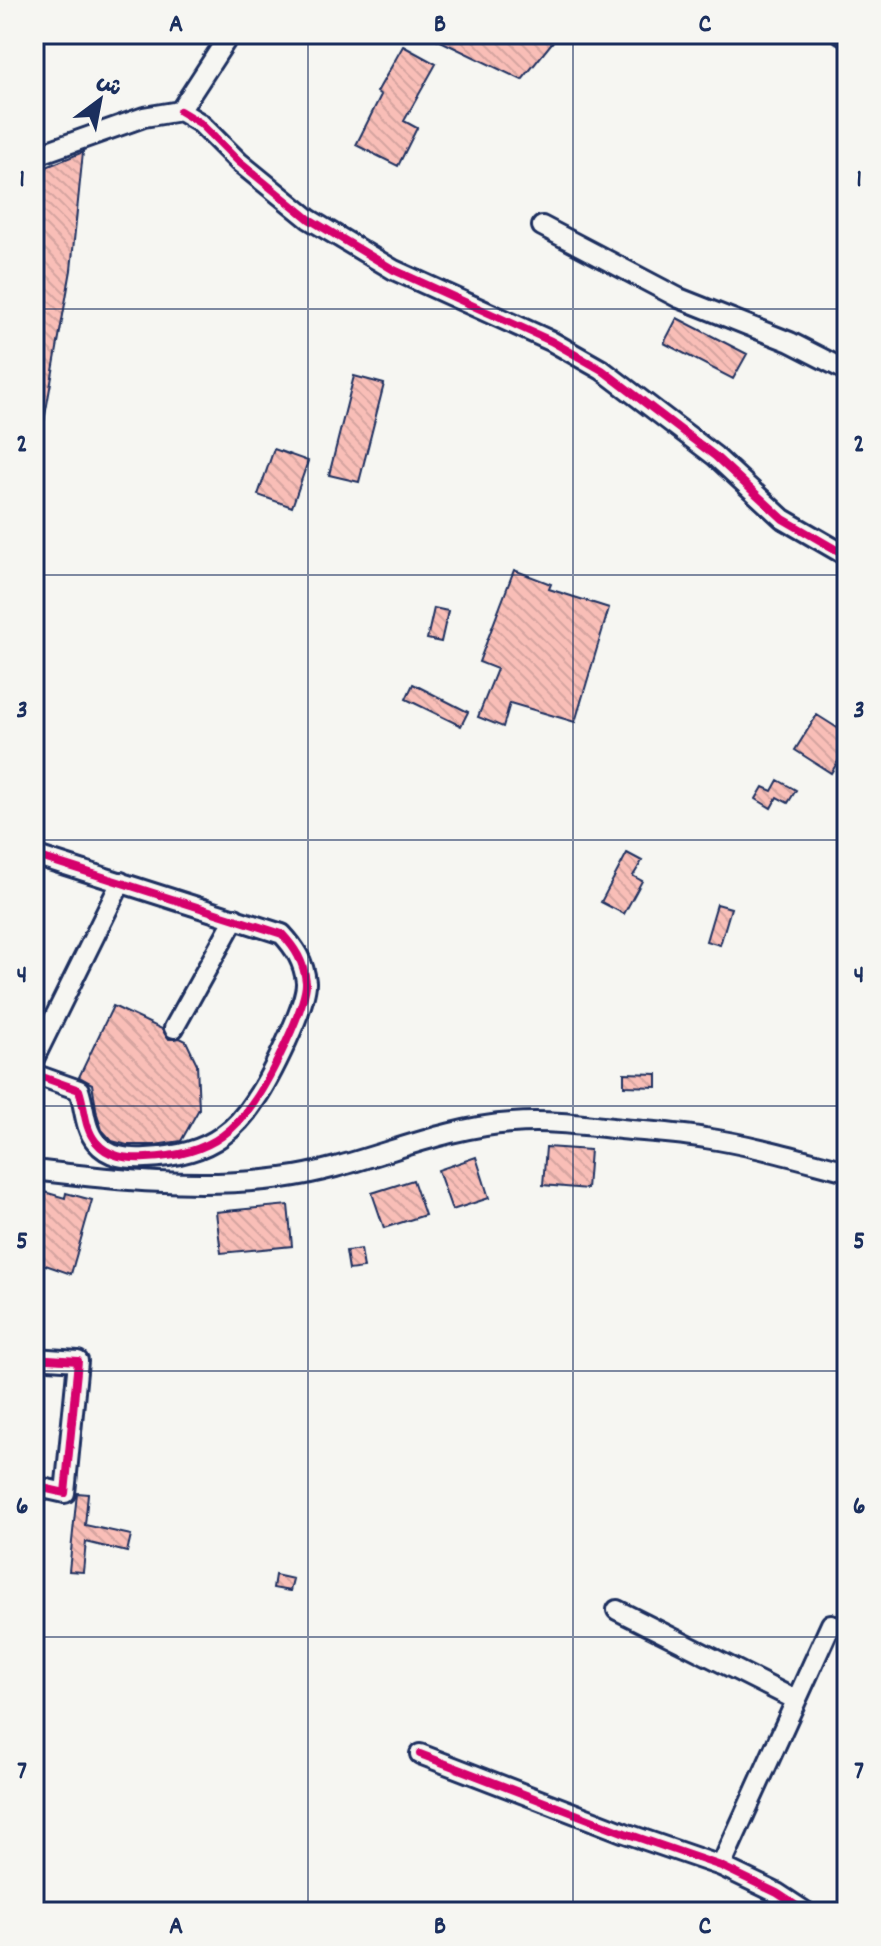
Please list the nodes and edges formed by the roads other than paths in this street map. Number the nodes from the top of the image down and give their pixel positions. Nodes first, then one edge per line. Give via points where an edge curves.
1 (230, 34) edge
2 (180, 111) junction
3 (34, 156) edge
4 (542, 226) dead end
5 (847, 371) edge
6 (847, 556) edge
7 (35, 857) edge
8 (121, 882) junction
9 (235, 918) junction
10 (174, 1028) dead end
11 (34, 1059) edge
12 (34, 1074) edge
13 (34, 1170) edge
14 (847, 1171) edge
15 (34, 1358) edge
16 (34, 1486) edge
17 (617, 1610) dead end
18 (831, 1624) dead end
19 (796, 1700) junction
20 (420, 1754) dead end
21 (721, 1866) junction
22 (806, 1912) edge

1 - 2 street
2 - 3 street via 144,117
2 - 6 street via 309,219 394,270 551,341 602,370 715,456 783,519
4 - 5 street via 679,298
7 - 8 street
8 - 9 street
8 - 11 street
9 - 10 street
9 - 12 street via 282,934 298,950 306,982 304,1002 257,1098 222,1136 203,1148 162,1157 107,1153 93,1140 79,1090
13 - 14 street via 175,1183 282,1178 483,1125 515,1122 706,1138
15 - 16 street via 78,1361 65,1493
17 - 19 street
18 - 19 street
19 - 21 street
20 - 21 street
21 - 22 street

